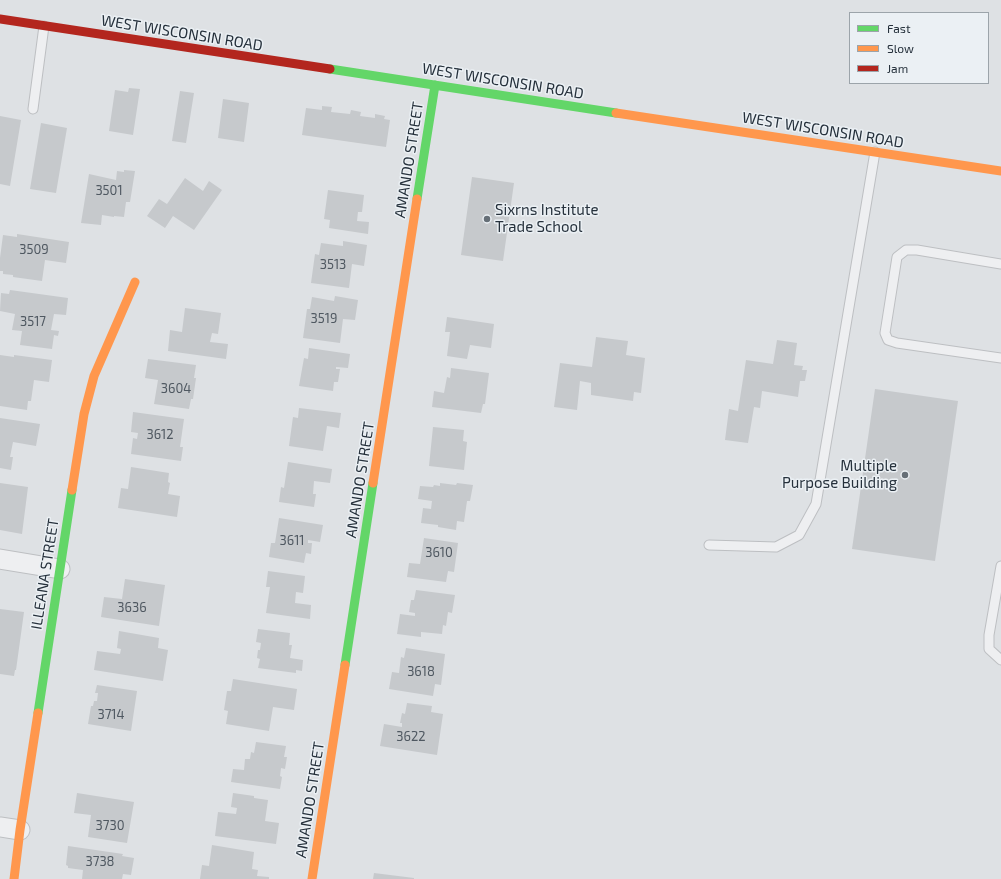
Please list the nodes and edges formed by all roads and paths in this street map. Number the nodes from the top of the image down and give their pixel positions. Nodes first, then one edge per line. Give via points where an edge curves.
1 (0, 19) edge
2 (44, 26) junction
3 (435, 85) junction
4 (33, 109) dead end
5 (875, 152) junction
6 (1001, 170) edge
7 (1001, 264) edge
8 (136, 282) dead end
9 (1001, 358) edge
10 (709, 545) dead end
11 (0, 559) edge
12 (1001, 566) edge
13 (60, 569) junction
14 (1001, 660) edge
15 (0, 827) edge
16 (20, 830) junction
17 (14, 879) edge
18 (312, 879) edge

1 - 2 street, WEST WISCONSIN ROAD
2 - 3 street, WEST WISCONSIN ROAD
2 - 4 lane
3 - 5 street, WEST WISCONSIN ROAD
3 - 18 street, AMANDO STREET
5 - 6 street, WEST WISCONSIN ROAD
5 - 10 lane via 816,504 799,535 776,547
7 - 9 lane via 906,250 898,257 885,333 888,340 897,343
8 - 13 street, ILLEANA STREET via 94,376 84,414
11 - 13 street
12 - 14 lane via 990,635 990,649
13 - 16 street, ILLEANA STREET
15 - 16 street
16 - 17 street, ILLEANA STREET

